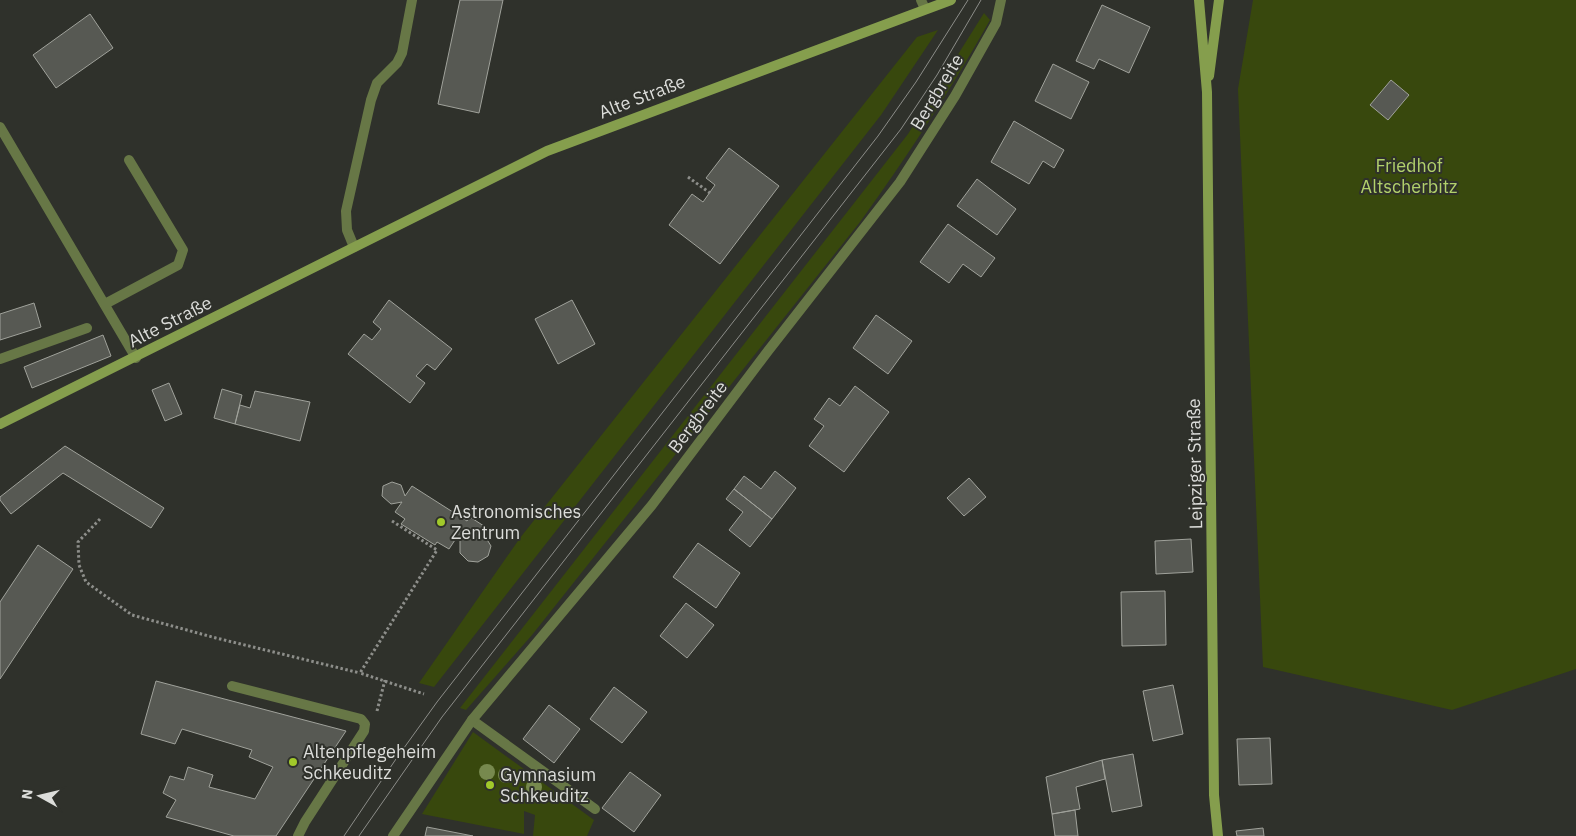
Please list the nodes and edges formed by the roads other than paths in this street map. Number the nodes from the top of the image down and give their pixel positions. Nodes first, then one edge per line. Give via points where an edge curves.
1 (412, 0) edge
2 (951, 0) edge
3 (1001, 0) edge
4 (1199, 0) edge
5 (1219, 0) edge
6 (923, 5) edge
7 (1206, 92) junction
8 (0, 127) edge
9 (129, 160) dead end
10 (354, 247) junction
11 (104, 304) junction
12 (86, 328) dead end
13 (136, 358) junction
14 (0, 359) edge
15 (0, 424) edge
16 (232, 686) dead end
17 (472, 720) junction
18 (595, 809) dead end
19 (298, 836) edge
20 (393, 836) edge
21 (1218, 836) edge

1 - 10 street via 402,53 377,83 370,100 346,211 346,230
2 - 6 street, Alte Straße
3 - 17 street, Bergbreite via 996,23 900,182 652,505
4 - 7 street, Leipziger Straße
5 - 7 street, Leipziger Straße
6 - 10 street, Alte Straße via 547,151
7 - 21 street, Leipziger Straße via 1214,795
8 - 11 street
9 - 11 street via 183,250 178,265
10 - 13 street, Alte Straße
11 - 13 street
12 - 14 street
13 - 15 street, Alte Straße
16 - 19 street via 361,719 365,724 364,731
17 - 18 street
17 - 20 street, Bergbreite

